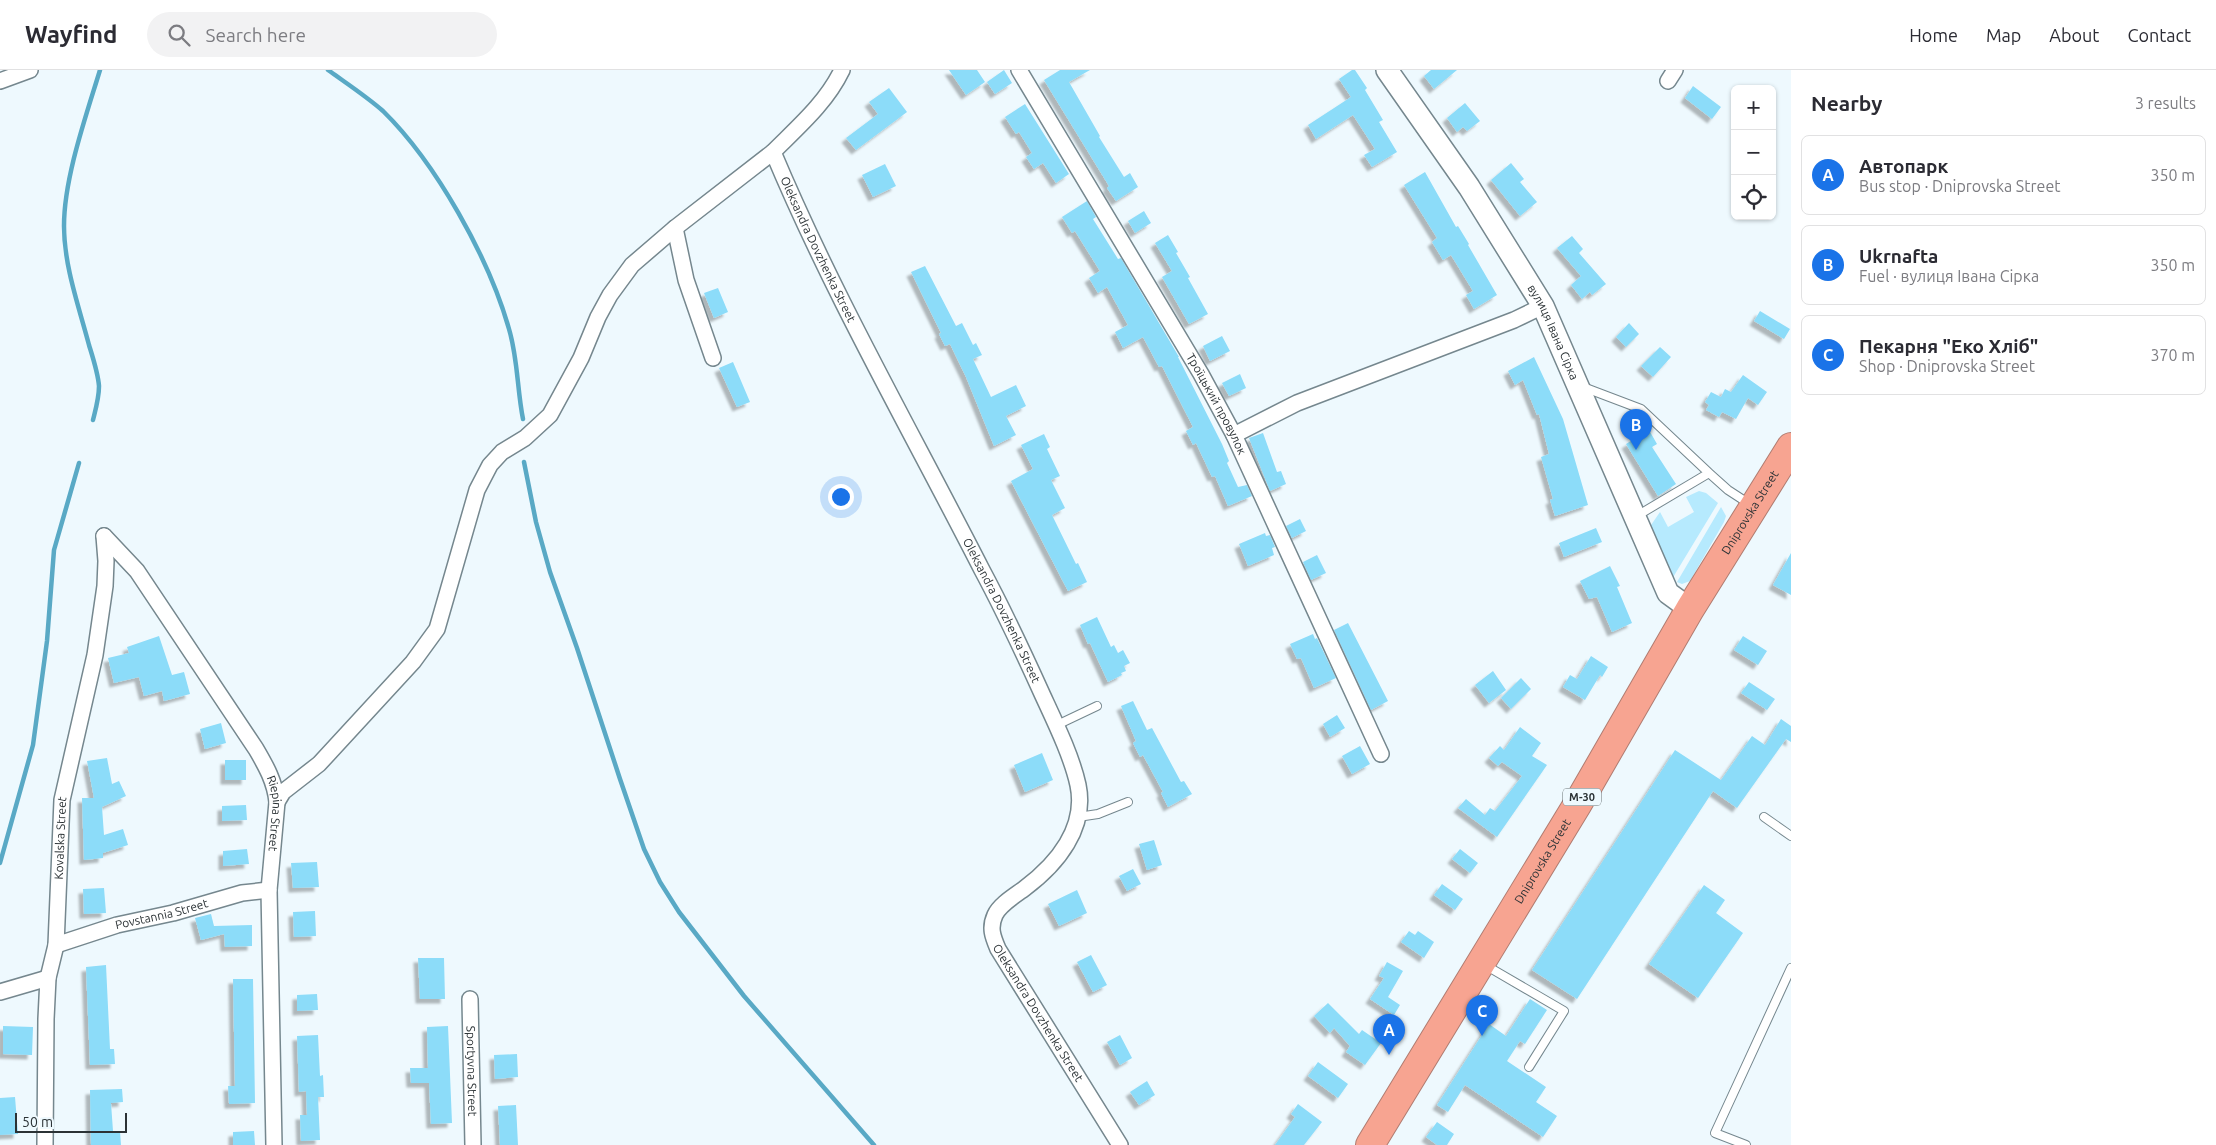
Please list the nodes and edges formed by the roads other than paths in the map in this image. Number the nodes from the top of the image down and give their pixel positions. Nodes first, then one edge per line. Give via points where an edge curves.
1 (30, 70) edge
2 (842, 70) edge
3 (1019, 70) edge
4 (1387, 70) edge
5 (0, 81) edge
6 (773, 152) junction
7 (675, 228) junction
8 (1543, 306) junction
9 (712, 358) dead end
10 (1579, 386) junction
11 (1234, 435) junction
12 (1791, 447) edge
13 (1709, 473) junction
14 (1755, 507) junction
15 (1634, 518) junction
16 (104, 536) joint
17 (1690, 609) junction
18 (1097, 706) dead end
19 (1057, 725) junction
20 (1381, 754) dead end
21 (277, 802) junction
22 (1128, 802) dead end
23 (1078, 817) junction
24 (1764, 817) dead end
25 (1791, 836) edge
26 (269, 890) junction
27 (56, 946) junction
28 (1481, 963) junction
29 (1791, 968) edge
30 (48, 978) junction
31 (0, 992) edge
32 (470, 999) dead end
33 (1529, 1067) dead end
34 (45, 1145) edge
35 (274, 1145) edge
36 (473, 1145) edge
37 (1120, 1145) edge
38 (1370, 1145) edge
39 (1746, 1145) edge

1 - 5 street
2 - 6 street via 819,106
3 - 11 street, Троїцький провулок via 1201,374
4 - 8 street, вулиця Івана Сірка via 1469,186
6 - 7 street
6 - 19 street, Oleksandra Dovzhenka Street via 834,285 1010,622
7 - 9 street via 686,280
7 - 21 street via 632,265 610,295 550,415 490,465 477,490 437,629 412,662 319,764 283,792
8 - 10 street, вулиця Івана Сірка
8 - 11 street via 1297,403
10 - 13 lane via 1642,409
10 - 15 street, вулиця Івана Сірка
11 - 20 street, Троїцький провулок
12 - 14 highway, Dniprovska Street / М-30
13 - 14 lane
13 - 15 lane
14 - 17 highway, Dniprovska Street / М-30
15 - 17 street, вулиця Івана Сірка via 1668,593
16 - 21 street, Riepina Street via 137,570 256,749 272,777
16 - 27 street, Kovalska Street via 105,586 95,655 62,800
17 - 28 highway, Dniprovska Street / М-30
18 - 19 lane
19 - 23 street, Oleksandra Dovzhenka Street via 1078,784
21 - 26 street, Riepina Street
22 - 23 lane via 1098,814
23 - 37 street, Oleksandra Dovzhenka Street via 1057,860 996,912 991,930 998,950
24 - 25 lane
26 - 27 street, Povstannia Street via 242,893 117,925
26 - 35 street, Riepina Street
27 - 30 street, Kovalska Street
28 - 33 lane via 1564,1011
28 - 38 highway, Dniprovska Street / М-30
29 - 39 lane via 1716,1133
30 - 31 street
30 - 34 street, Kovalska Street
32 - 36 street, Sportyvna Street

